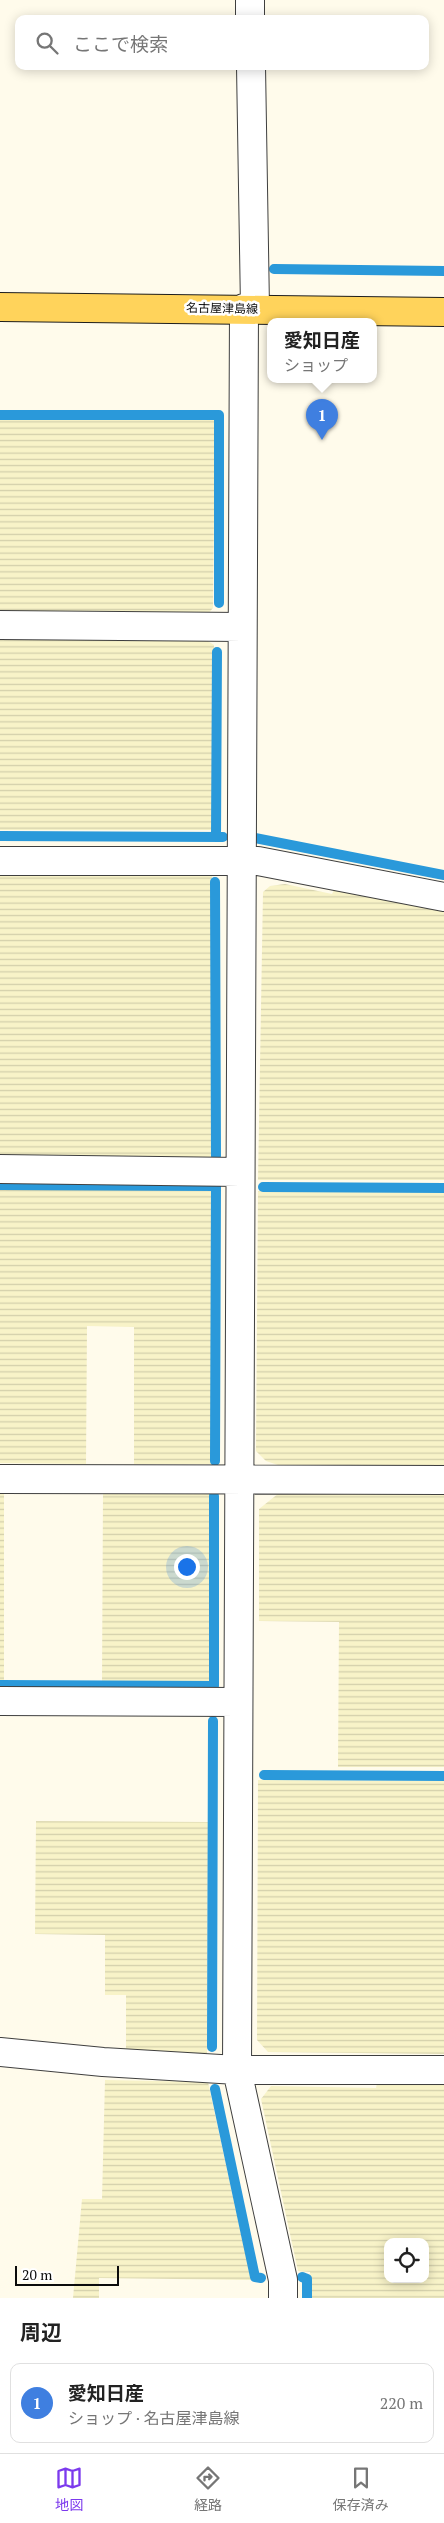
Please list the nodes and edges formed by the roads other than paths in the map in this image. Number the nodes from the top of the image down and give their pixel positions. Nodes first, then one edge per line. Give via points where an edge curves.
1 (250, 0) edge
2 (250, 15) edge
3 (251, 70) edge
4 (0, 307) edge
5 (249, 308) junction
6 (444, 312) edge
7 (0, 626) edge
8 (242, 627) junction
9 (0, 861) edge
10 (241, 862) junction
11 (444, 897) edge
12 (0, 1169) edge
13 (240, 1172) junction
14 (0, 1479) edge
15 (238, 1480) junction
16 (444, 1480) edge
17 (0, 1700) edge
18 (238, 1702) junction
19 (0, 2052) edge
20 (237, 2070) junction
21 (444, 2070) edge
22 (283, 2298) edge

1 - 2 street
3 - 5 street
4 - 5 main road, 名古屋津島線
5 - 6 main road, 名古屋津島線
5 - 8 street
7 - 8 street
8 - 10 street
9 - 10 street
10 - 11 street via 258,861
10 - 13 street
12 - 13 street
13 - 15 street
14 - 15 street
15 - 16 street
15 - 18 street
17 - 18 street
18 - 20 street
19 - 20 street
20 - 21 street
20 - 22 street via 282,2280

